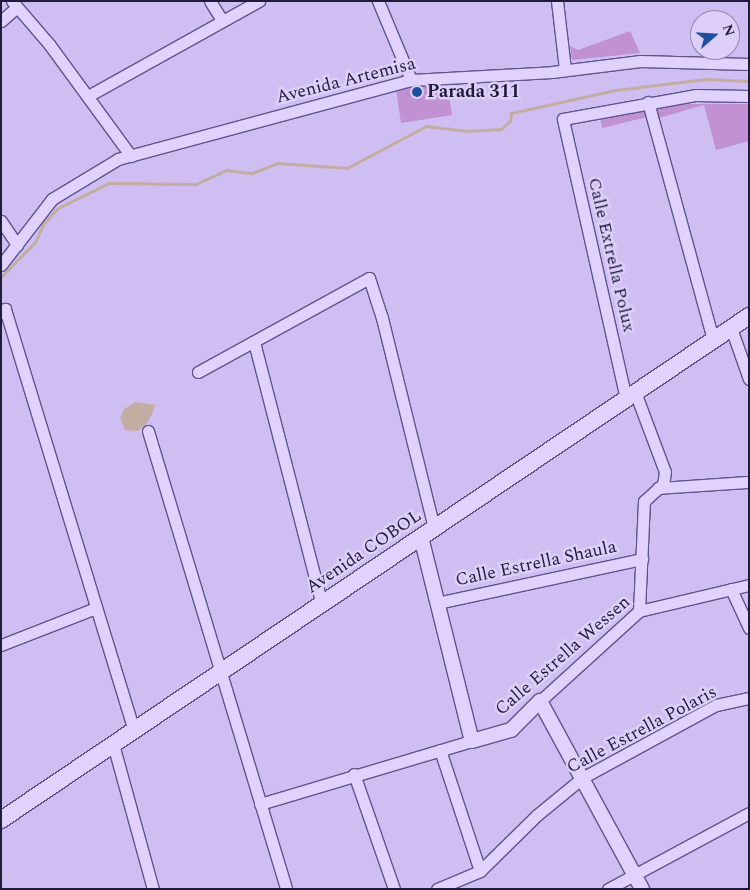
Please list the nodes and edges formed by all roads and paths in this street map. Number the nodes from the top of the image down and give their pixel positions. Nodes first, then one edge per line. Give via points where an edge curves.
1 (210, 1) edge
2 (259, 1) edge
3 (378, 1) edge
4 (557, 1) edge
5 (14, 4) edge
6 (222, 20) junction
7 (1, 21) edge
8 (749, 64) edge
9 (565, 69) junction
10 (412, 80) junction
11 (88, 96) junction
12 (749, 96) edge
13 (648, 102) junction
14 (131, 156) junction
15 (1, 221) edge
16 (16, 245) junction
17 (1, 265) edge
18 (3, 311) edge
19 (749, 316) edge
20 (732, 328) junction
21 (713, 340) junction
22 (254, 342) junction
23 (748, 371) edge
24 (198, 372) dead end
25 (630, 395) junction
26 (148, 431) dead end
27 (749, 482) edge
28 (658, 488) junction
29 (428, 532) junction
30 (642, 559) junction
31 (749, 585) edge
32 (732, 589) junction
33 (438, 603) junction
34 (322, 605) junction
35 (96, 608) junction
36 (639, 611) junction
37 (749, 628) edge
38 (1, 645) edge
39 (221, 674) junction
40 (749, 698) edge
41 (540, 700) junction
42 (134, 731) junction
43 (472, 741) junction
44 (113, 744) junction
45 (440, 750) junction
46 (354, 774) junction
47 (582, 778) junction
48 (260, 804) junction
49 (749, 814) edge
50 (1, 820) edge
51 (480, 872) junction
52 (634, 874) junction
53 (153, 889) edge
54 (286, 889) edge
55 (394, 889) edge
56 (437, 889) edge
57 (608, 889) edge
58 (642, 889) edge

1 - 6 street
2 - 6 street
3 - 10 street
4 - 9 street
5 - 7 street
5 - 11 street
6 - 11 street
8 - 9 street, Avenida Artemisa via 640,61
9 - 10 street, Avenida Artemisa
10 - 14 street, Avenida Artemisa
11 - 14 street
12 - 13 street via 695,95
13 - 21 street
13 - 25 street, Calle Extrella Polux via 563,119
14 - 16 street, Avenida Artemisa via 97,169 52,199
15 - 16 street
16 - 17 street, Avenida Artemisa
18 - 35 street
19 - 20 main road, Avenida COBOL
20 - 21 main road, Avenida COBOL
20 - 23 street
21 - 25 main road, Avenida COBOL
22 - 24 street
22 - 29 street via 369,278 382,318
22 - 34 street
25 - 28 street, Calle Extrella Polux via 664,472 663,484
25 - 29 main road, Avenida COBOL
26 - 39 street
27 - 28 street
28 - 30 street via 644,501
29 - 33 street
29 - 34 main road, Avenida COBOL
30 - 33 street, Calle Estrella Shaula
30 - 36 street
31 - 32 street, Calle Estrella Wessen
32 - 36 street, Calle Estrella Wessen
32 - 37 street
33 - 43 street
34 - 39 main road, Avenida COBOL
35 - 38 street
35 - 42 street
36 - 41 street, Calle Estrella Wessen
39 - 42 main road, Avenida COBOL
39 - 48 street
40 - 47 street, Calle Estrella Polaris via 716,705
41 - 43 street, Calle Estrella Wessen via 511,730
41 - 47 street
42 - 44 main road, Avenida COBOL
43 - 45 street, Calle Estrella Wessen
44 - 50 main road, Avenida COBOL
44 - 53 street
45 - 46 street, Calle Estrella Wessen
45 - 51 street
46 - 48 street, Calle Estrella Wessen
46 - 55 street
47 - 51 street, Calle Estrella Polaris via 537,815
47 - 52 street
48 - 54 street
49 - 52 street
51 - 56 street, Calle Estrella Polaris
52 - 57 street
52 - 58 street

